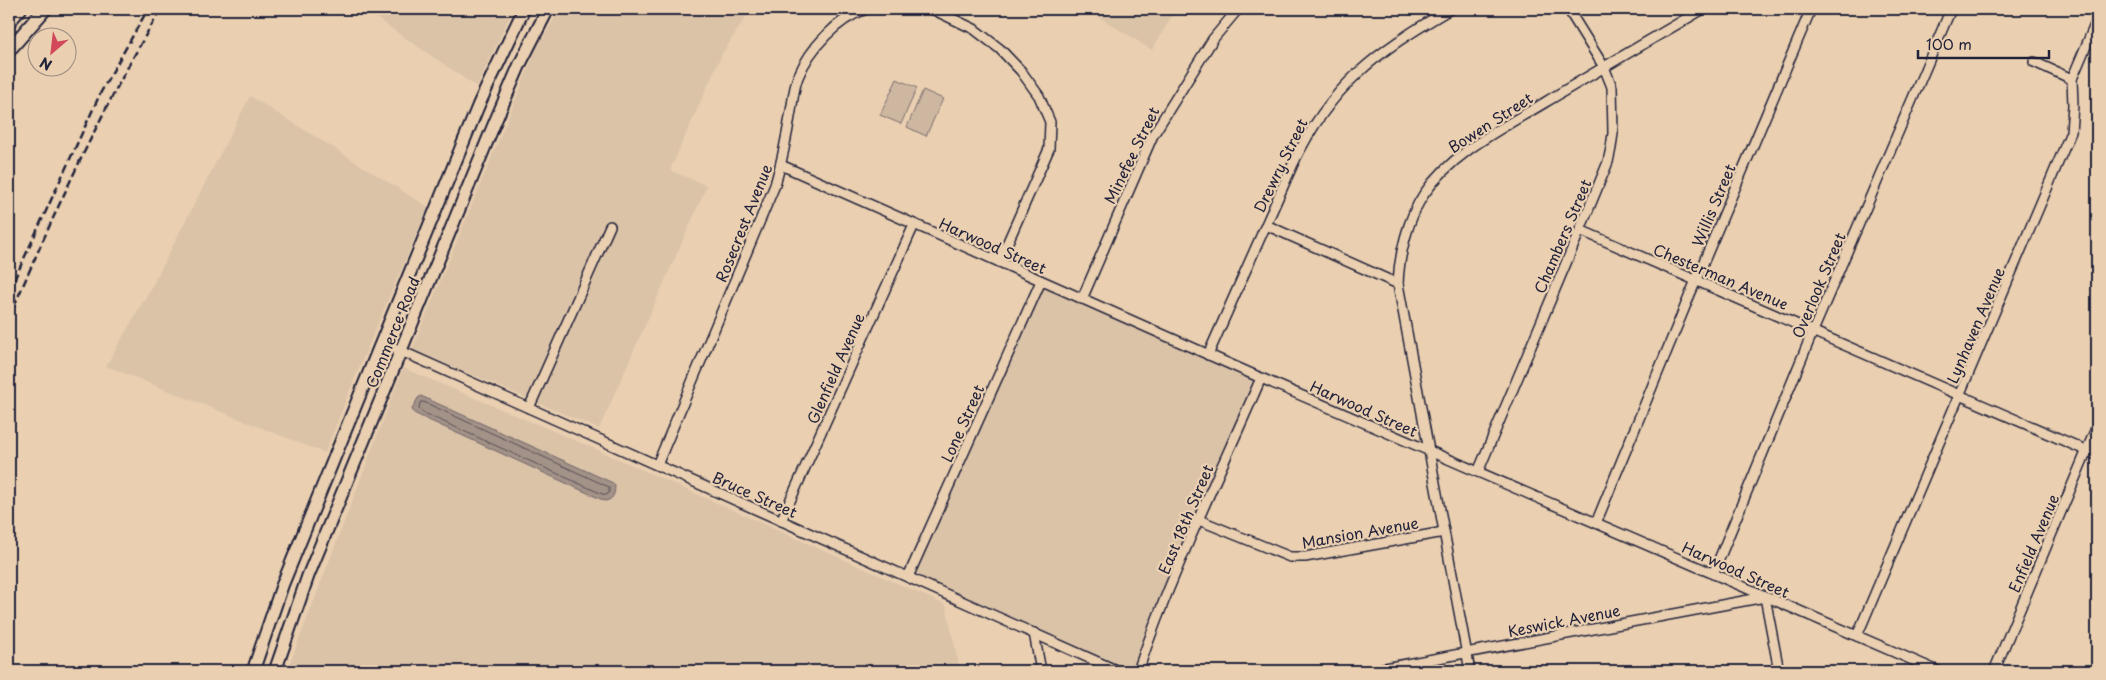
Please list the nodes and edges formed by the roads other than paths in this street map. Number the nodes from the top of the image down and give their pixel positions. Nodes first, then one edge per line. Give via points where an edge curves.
1 (20, 9) edge
2 (45, 9) edge
3 (524, 9) edge
4 (548, 9) edge
5 (866, 9) edge
6 (932, 9) edge
7 (1238, 9) edge
8 (1450, 9) edge
9 (1568, 9) edge
10 (1703, 9) edge
11 (1811, 9) edge
12 (1951, 9) edge
13 (2097, 20) edge
14 (9, 22) edge
15 (9, 50) edge
16 (2034, 62) dead end
17 (1604, 67) junction
18 (2072, 79) junction
19 (781, 165) junction
20 (914, 225) junction
21 (1266, 225) junction
22 (610, 226) dead end
23 (1580, 230) junction
24 (999, 262) junction
25 (1696, 280) junction
26 (1041, 281) junction
27 (1398, 284) junction
28 (1082, 299) junction
29 (1813, 331) junction
30 (381, 342) junction
31 (400, 351) junction
32 (1208, 355) junction
33 (1261, 378) junction
34 (1960, 395) junction
35 (529, 408) junction
36 (2097, 426) edge
37 (2087, 450) junction
38 (1429, 451) junction
39 (2097, 455) edge
40 (657, 465) junction
41 (1478, 472) junction
42 (1199, 520) junction
43 (782, 521) junction
44 (1596, 523) junction
45 (1444, 532) junction
46 (1713, 574) junction
47 (908, 577) junction
48 (1765, 597) junction
49 (1034, 633) junction
50 (1857, 636) junction
51 (1466, 653) junction
52 (253, 671) edge
53 (275, 671) edge
54 (1041, 671) edge
55 (1118, 671) edge
56 (1138, 671) edge
57 (1368, 671) edge
58 (1470, 671) edge
59 (1779, 671) edge
60 (1938, 671) edge
61 (1994, 671) edge

1 - 14 highway
2 - 15 highway
3 - 30 main road, Commerce Road via 486,88
4 - 31 main road, Commerce Road via 504,100
5 - 19 street, Rosecrest Avenue via 853,13 812,52 798,78
6 - 24 street via 974,29 1000,49 1022,71 1039,96 1050,122 1049,149
7 - 28 street, Minefee Street via 1214,39 1153,135
8 - 21 street, Drewry Street via 1372,59 1329,103 1300,148
9 - 17 street, Chambers Street
10 - 17 street, Bowen Street
11 - 25 street, Willis Street
12 - 29 street, Overlook Street
13 - 18 street, Lynhaven Avenue
16 - 18 street
17 - 23 street, Chambers Street via 1613,92 1611,148
17 - 27 street, Bowen Street via 1478,143 1442,173 1425,193 1413,215
18 - 34 street, Lynhaven Avenue via 2071,132
19 - 20 street, Harwood Street
19 - 40 street, Rosecrest Avenue
20 - 24 street, Harwood Street
20 - 43 street, Glenfield Avenue
21 - 27 street
21 - 32 street, Drewry Street
22 - 35 street
23 - 25 street, Chesterman Avenue
23 - 41 street, Chambers Street
24 - 26 street, Harwood Street
25 - 29 street, Chesterman Avenue
25 - 44 street, Willis Street
26 - 28 street, Harwood Street
26 - 47 street, Lone Street
27 - 38 street, Bowen Street
28 - 32 street, Harwood Street
29 - 34 street, Chesterman Avenue
29 - 46 street, Overlook Street
30 - 31 street, Bruce Street
30 - 52 main road, Commerce Road via 282,586
31 - 35 street, Bruce Street
31 - 53 main road, Commerce Road via 305,584
32 - 33 street, Harwood Street
33 - 38 street, Harwood Street
33 - 42 street, East 18th Street
34 - 37 street, Chesterman Avenue
34 - 50 street, Lynhaven Avenue
35 - 40 street, Bruce Street
36 - 37 street, Enfield Avenue
37 - 39 street, Chesterman Avenue
37 - 61 street, Enfield Avenue
38 - 41 street, Harwood Street
38 - 45 street, Bowen Street
40 - 43 street, Bruce Street
41 - 44 street, Harwood Street
42 - 45 street, Mansion Avenue via 1290,557
42 - 56 street, East 18th Street
43 - 47 street, Bruce Street
44 - 46 street, Harwood Street
45 - 51 street, Bowen Street
46 - 48 street, Harwood Street
47 - 49 street, Bruce Street
48 - 50 street, Harwood Street
48 - 51 street, Keswick Avenue
48 - 59 street
49 - 54 street
49 - 55 street, Bruce Street
50 - 60 street, Harwood Street
51 - 57 street, Keswick Avenue
51 - 58 street, Bowen Street

